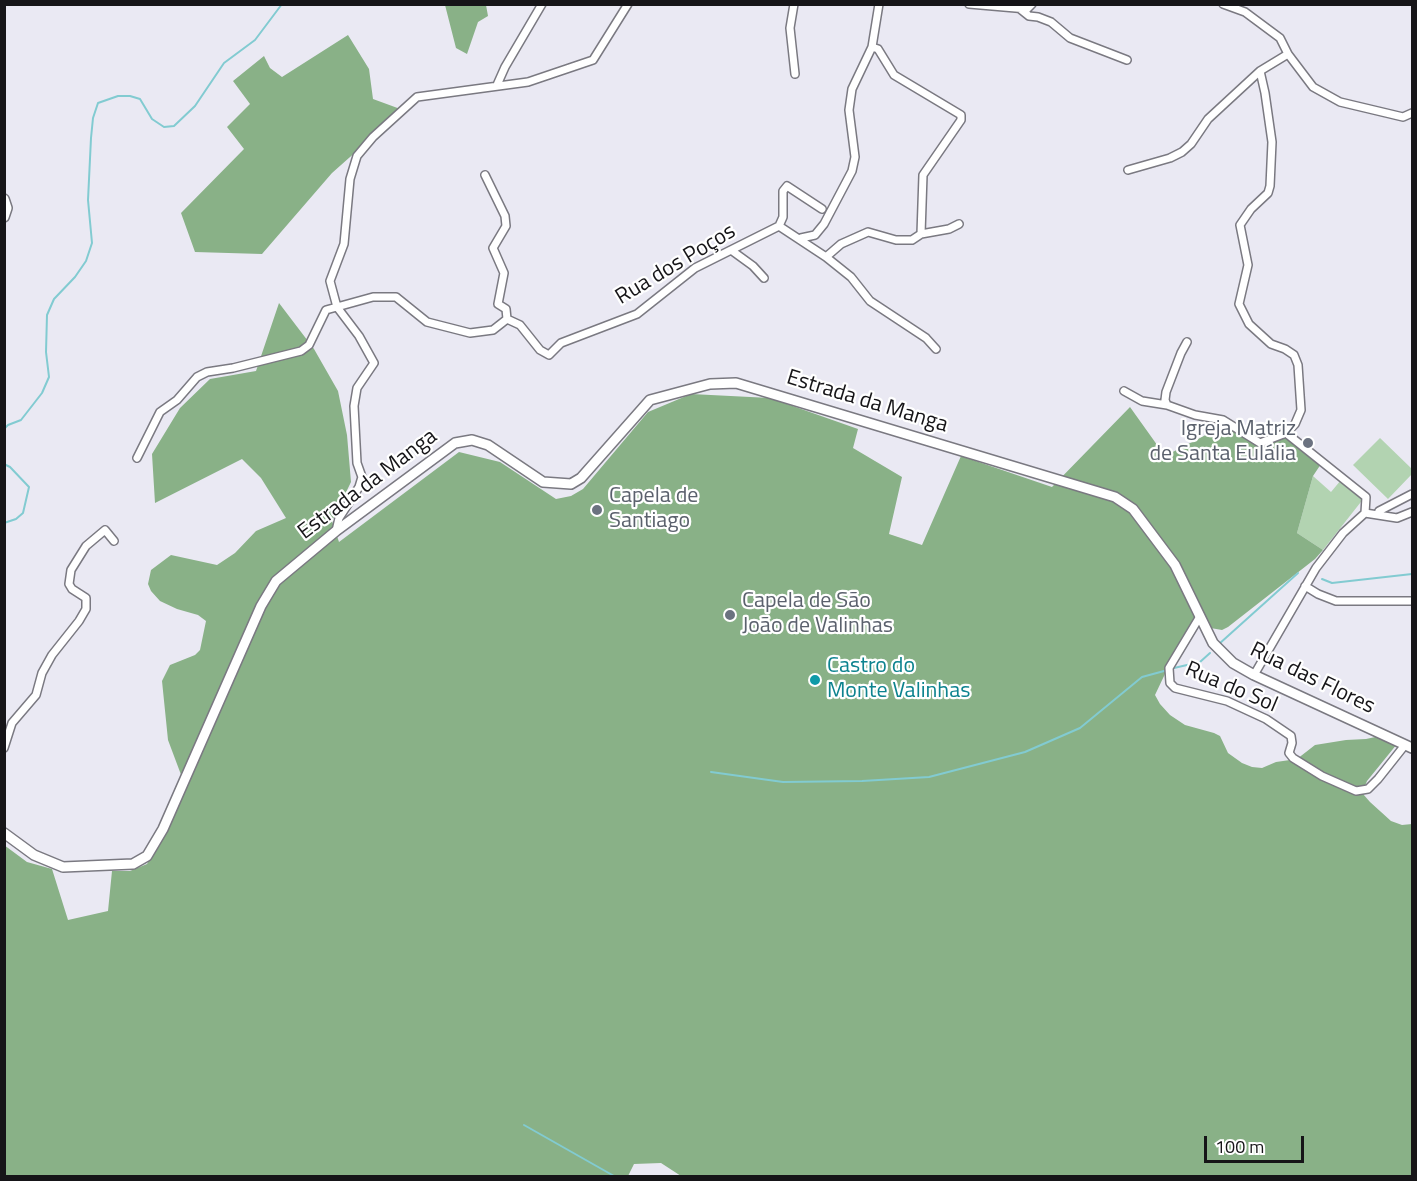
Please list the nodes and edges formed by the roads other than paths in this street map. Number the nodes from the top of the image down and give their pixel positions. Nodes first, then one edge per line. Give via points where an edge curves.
1 (542, 4) edge
2 (628, 4) edge
3 (794, 4) edge
4 (879, 4) edge
5 (969, 4) edge
6 (1032, 4) edge
7 (1223, 4) edge
8 (1019, 8) junction
9 (872, 47) junction
10 (1288, 54) junction
11 (1127, 60) dead end
12 (1260, 71) junction
13 (795, 74) dead end
14 (497, 85) junction
15 (1413, 113) edge
16 (1128, 170) dead end
17 (485, 175) dead end
18 (4, 199) edge
19 (822, 209) dead end
20 (4, 217) edge
21 (959, 224) dead end
22 (779, 226) junction
23 (921, 234) junction
24 (801, 238) junction
25 (731, 250) junction
26 (826, 256) junction
27 (764, 278) dead end
28 (338, 308) junction
29 (507, 319) junction
30 (1187, 342) dead end
31 (936, 349) dead end
32 (1124, 391) dead end
33 (1167, 405) junction
34 (1286, 433) junction
35 (137, 458) dead end
36 (1031, 472) joint
37 (1413, 494) edge
38 (1379, 510) dead end
39 (1413, 512) edge
40 (1365, 513) junction
41 (336, 531) junction
42 (114, 541) dead end
43 (1305, 586) junction
44 (1413, 601) edge
45 (1199, 618) junction
46 (1254, 675) junction
47 (1409, 747) edge
48 (4, 748) edge
49 (4, 833) edge

1 - 14 street
2 - 14 street via 593,60 528,82
3 - 13 street via 790,28
4 - 9 street
5 - 8 street
6 - 8 street via 1027,9
7 - 10 street via 1245,12 1280,38
8 - 11 street via 1029,16 1051,22 1070,38
9 - 23 street via 878,49 894,75 961,115 924,175
9 - 24 street via 852,89 852,171 824,224 814,235
10 - 12 street
10 - 15 street via 1313,87 1340,102 1403,117
12 - 16 street via 1209,119 1182,152
12 - 34 street via 1272,142 1270,186 1240,225 1248,265 1239,304 1249,324 1271,344 1294,355 1298,365 1301,410
14 - 28 street via 417,97 357,156 350,179 344,244 330,281
17 - 29 street via 505,216 506,226 493,248 504,273 498,304 506,309
18 - 20 street
19 - 22 street via 787,186
21 - 23 street
22 - 24 street
22 - 25 street, Rua dos Poços
23 - 26 street via 912,240 896,240 868,231
24 - 26 street
25 - 27 street
25 - 29 street, Rua dos Poços via 695,268 637,314 561,344 549,355 520,325
26 - 31 street via 870,301 926,338
28 - 29 street via 373,297 396,297 427,322 470,333 493,330
28 - 35 street via 326,310 309,345 301,351 197,377 160,412
28 - 41 street via 374,363 357,388 354,406 357,463 362,477
30 - 33 street via 1166,392
32 - 33 street via 1142,401
33 - 34 street via 1223,420 1260,443
34 - 40 street via 1366,497
36 - 41 street, Estrada da Manga via 736,383 710,384 650,400 581,478 571,484 543,482 488,445 472,440 455,443
36 - 45 street, Rua das Flores via 1115,498 1133,509 1175,565
37 - 38 street
39 - 40 street via 1398,518
40 - 43 street via 1342,533
41 - 49 street, Estrada da Manga via 276,580 163,829 147,856 133,864 63,867 34,855
42 - 48 street via 105,531 86,546 71,570 69,584 87,598 86,609 52,655 39,689 12,723
43 - 44 street via 1335,602
43 - 46 street
45 - 46 street, Rua das Flores via 1213,643 1233,663
45 - 47 street, Rua do Sol via 1169,668 1170,683 1175,688 1227,701 1266,719 1291,736 1289,753 1293,758 1356,791 1368,789
46 - 47 street, Rua das Flores

